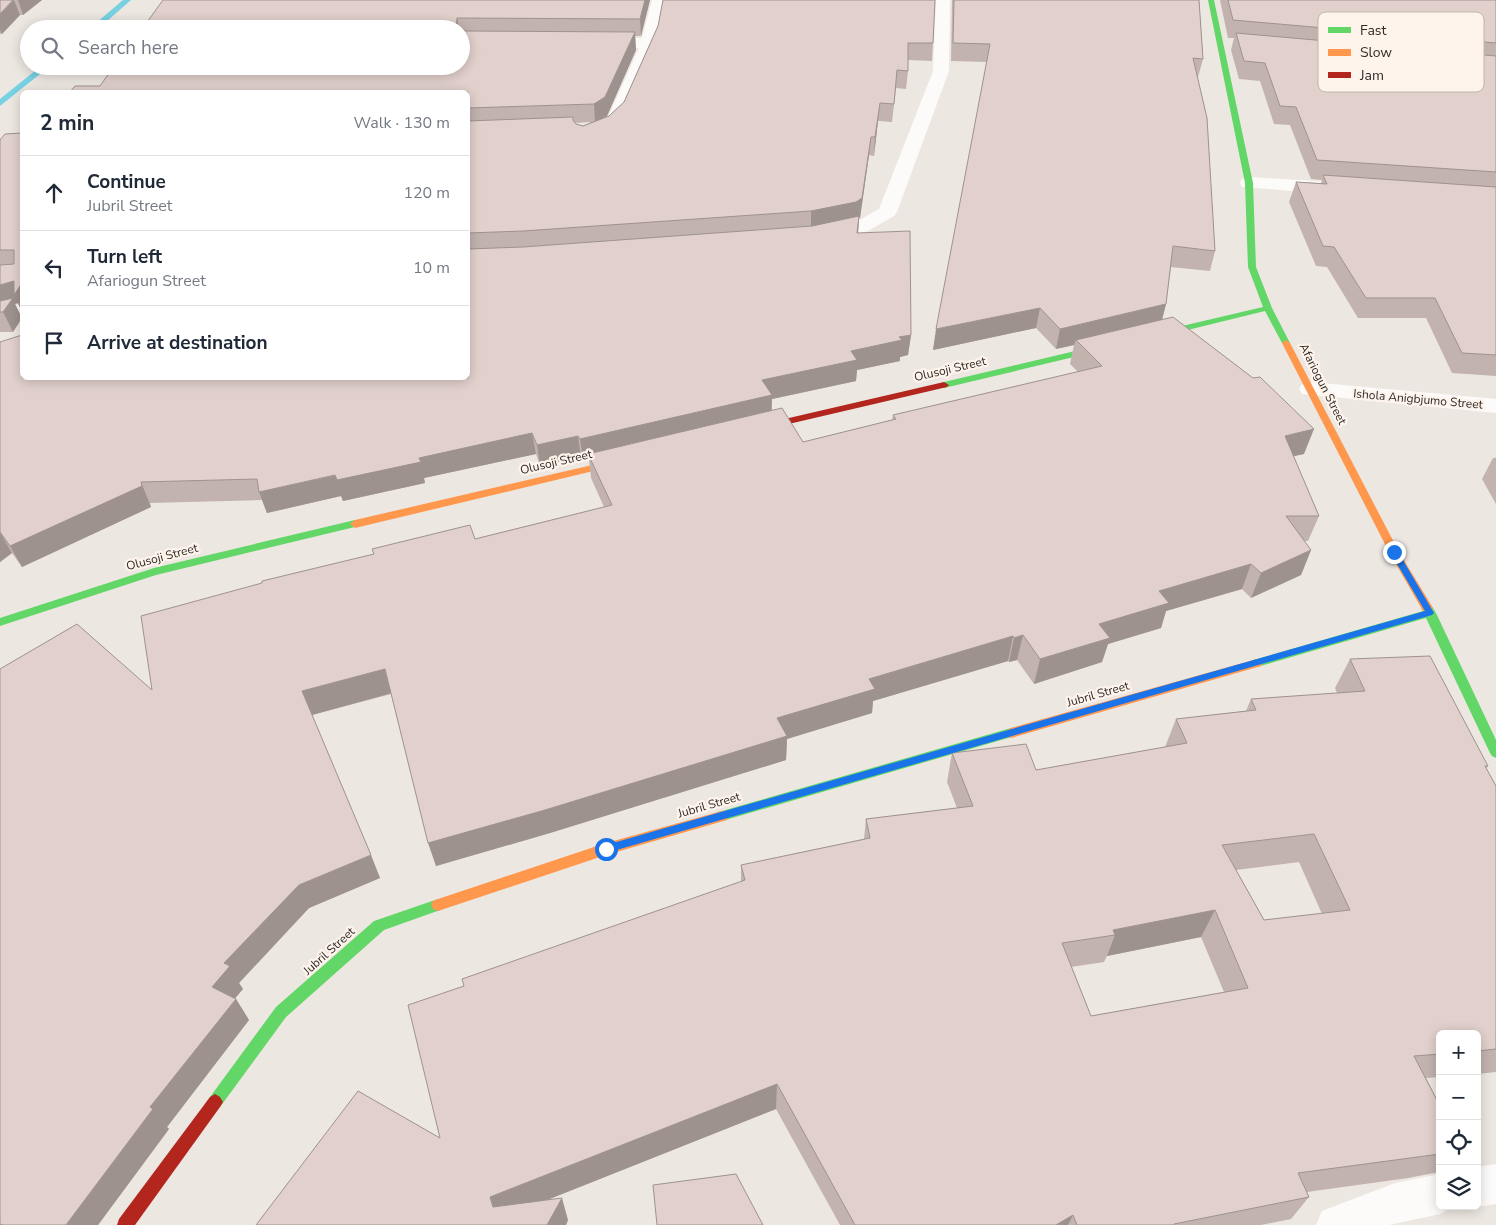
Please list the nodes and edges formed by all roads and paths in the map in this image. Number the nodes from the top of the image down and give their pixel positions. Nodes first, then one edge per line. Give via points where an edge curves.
1 (659, 0) edge
2 (943, 0) edge
3 (1211, 0) edge
4 (580, 42) edge
5 (649, 43) junction
6 (1221, 44) junction
7 (1240, 46) edge
8 (585, 138) edge
9 (1249, 183) junction
10 (1348, 189) edge
11 (806, 238) edge
12 (1268, 308) junction
13 (20, 310) edge
14 (0, 317) edge
15 (1142, 338) edge
16 (1123, 342) edge
17 (1310, 389) junction
18 (1496, 406) edge
19 (745, 432) edge
20 (638, 457) edge
21 (1430, 613) junction
22 (0, 622) edge
23 (1496, 753) edge
24 (1496, 1184) edge
25 (1481, 1186) edge
26 (1436, 1195) edge
27 (125, 1225) edge
28 (1336, 1225) edge

1 - 5 street
2 - 11 street via 941,71 887,212 861,227
3 - 6 street, Afariogun Street
4 - 5 street
5 - 8 street via 615,120
6 - 7 street
6 - 9 street, Afariogun Street
9 - 10 street
9 - 12 street, Afariogun Street via 1252,268
12 - 15 street
12 - 17 street, Afariogun Street
13 - 14 street
16 - 19 street, Olusoji Street
17 - 18 street, Ishola Anigbjumo Street
17 - 21 street, Afariogun Street via 1394,552
20 - 22 street, Olusoji Street via 154,572
21 - 23 street, Afariogun Street
21 - 27 street, Jubril Street via 606,849 379,925 281,1012
24 - 25 street
26 - 28 street via 1395,1203

